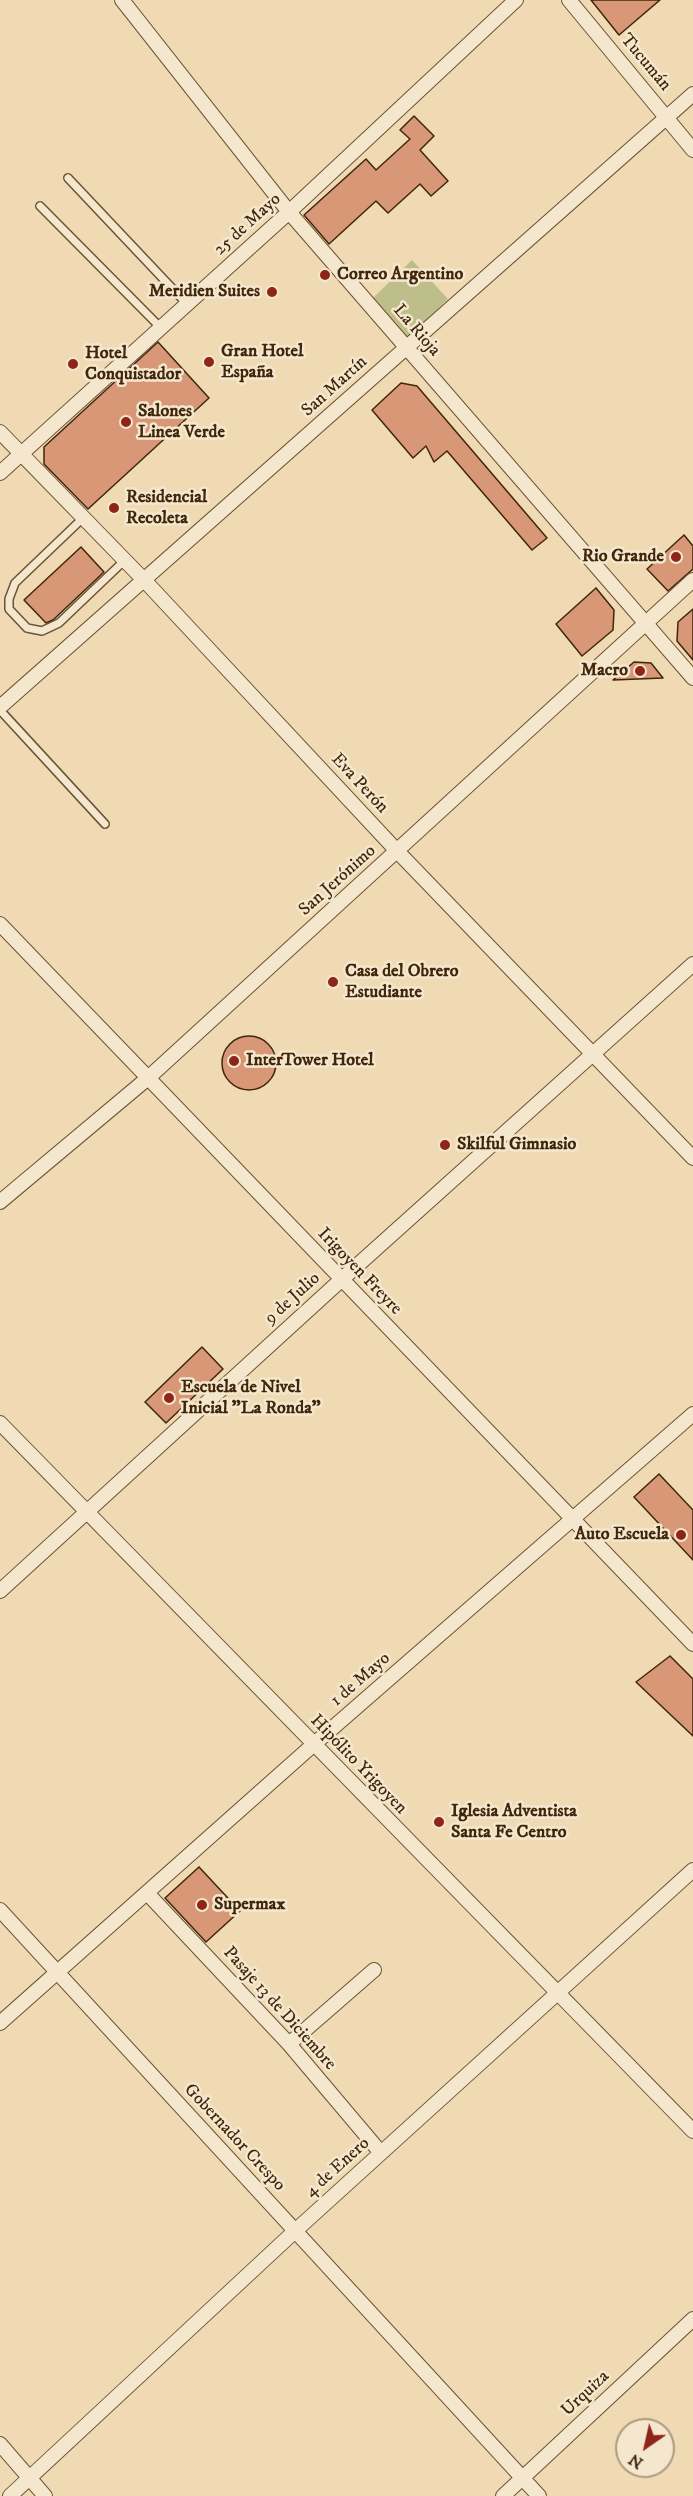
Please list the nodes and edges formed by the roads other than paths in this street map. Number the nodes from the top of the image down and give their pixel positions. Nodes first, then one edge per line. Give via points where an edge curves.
1 (122, 0) edge
2 (516, 0) edge
3 (569, 0) edge
4 (693, 94) edge
5 (667, 118) junction
6 (693, 150) edge
7 (68, 178) dead end
8 (40, 207) dead end
9 (289, 212) junction
10 (187, 304) junction
11 (161, 327) junction
12 (407, 348) junction
13 (0, 432) edge
14 (21, 454) junction
15 (0, 472) edge
16 (83, 518) junction
17 (125, 560) junction
18 (145, 580) junction
19 (693, 580) edge
20 (646, 622) junction
21 (693, 678) edge
22 (0, 708) edge
23 (105, 824) dead end
24 (397, 851) junction
25 (0, 924) edge
26 (693, 964) edge
27 (591, 1054) junction
28 (148, 1078) junction
29 (693, 1158) edge
30 (0, 1202) edge
31 (341, 1280) junction
32 (693, 1414) edge
33 (0, 1423) edge
34 (85, 1512) junction
35 (573, 1521) junction
36 (0, 1591) edge
37 (693, 1644) edge
38 (313, 1745) junction
39 (693, 1870) edge
40 (147, 1893) junction
41 (0, 1910) edge
42 (374, 1970) dead end
43 (58, 1973) junction
44 (556, 1993) junction
45 (0, 2023) edge
46 (289, 2044) junction
47 (693, 2131) edge
48 (381, 2153) junction
49 (295, 2231) junction
50 (693, 2319) edge
51 (0, 2444) edge
52 (29, 2478) junction
53 (523, 2478) junction
54 (10, 2496) edge
55 (45, 2496) edge
56 (503, 2496) edge
57 (539, 2496) edge

1 - 9 street, La Rioja
2 - 9 street, 25 de Mayo
3 - 5 street, Tucumán
4 - 5 street, San Martín
5 - 6 street, Tucumán
5 - 12 street, San Martín
7 - 10 lane
8 - 11 lane
9 - 10 street, 25 de Mayo
9 - 12 street, La Rioja
10 - 11 street, 25 de Mayo
11 - 14 street, 25 de Mayo
12 - 18 street, San Martín
12 - 20 street, La Rioja
13 - 14 street, Eva Perón
14 - 15 street, 25 de Mayo
14 - 16 street, Eva Perón
16 - 17 street, Eva Perón
16 - 17 lane via 15,583 9,609 27,628 42,631 59,623
17 - 18 street, Eva Perón
18 - 22 street, San Martín
18 - 24 street, Eva Perón
19 - 20 street, San Jerónimo
20 - 21 street, La Rioja
20 - 24 street, San Jerónimo
22 - 23 lane
24 - 27 street, Eva Perón
24 - 28 street, San Jerónimo
25 - 28 street, Irigoyen Freyre
26 - 27 street, 9 de Julio
27 - 29 street, Eva Perón
27 - 31 street, 9 de Julio
28 - 30 street, San Jerónimo
28 - 31 street, Irigoyen Freyre
31 - 34 street, 9 de Julio
31 - 35 street, Irigoyen Freyre
32 - 35 street, 1 de Mayo
33 - 34 street, Hipólito Yrigoyen
34 - 36 street, 9 de Julio
34 - 38 street, Hipólito Yrigoyen
35 - 37 street, Irigoyen Freyre
35 - 38 street, 1 de Mayo
38 - 40 street, 1 de Mayo
38 - 44 street, Hipólito Yrigoyen
39 - 44 street, 4 de Enero
40 - 43 street, 1 de Mayo
40 - 46 street, Pasaje 13 de Diciembre
41 - 43 street, Gobernador Crespo
42 - 46 street
43 - 45 street, 1 de Mayo
43 - 49 street, Gobernador Crespo
44 - 47 street, Hipólito Yrigoyen
44 - 48 street, 4 de Enero
46 - 48 street, Pasaje 13 de Diciembre
48 - 49 street, 4 de Enero
49 - 52 street, 4 de Enero
49 - 53 street, Gobernador Crespo
50 - 53 street, Urquiza
51 - 52 street
52 - 54 street, 4 de Enero
52 - 55 street
53 - 56 street, Urquiza
53 - 57 street, Gobernador Crespo

